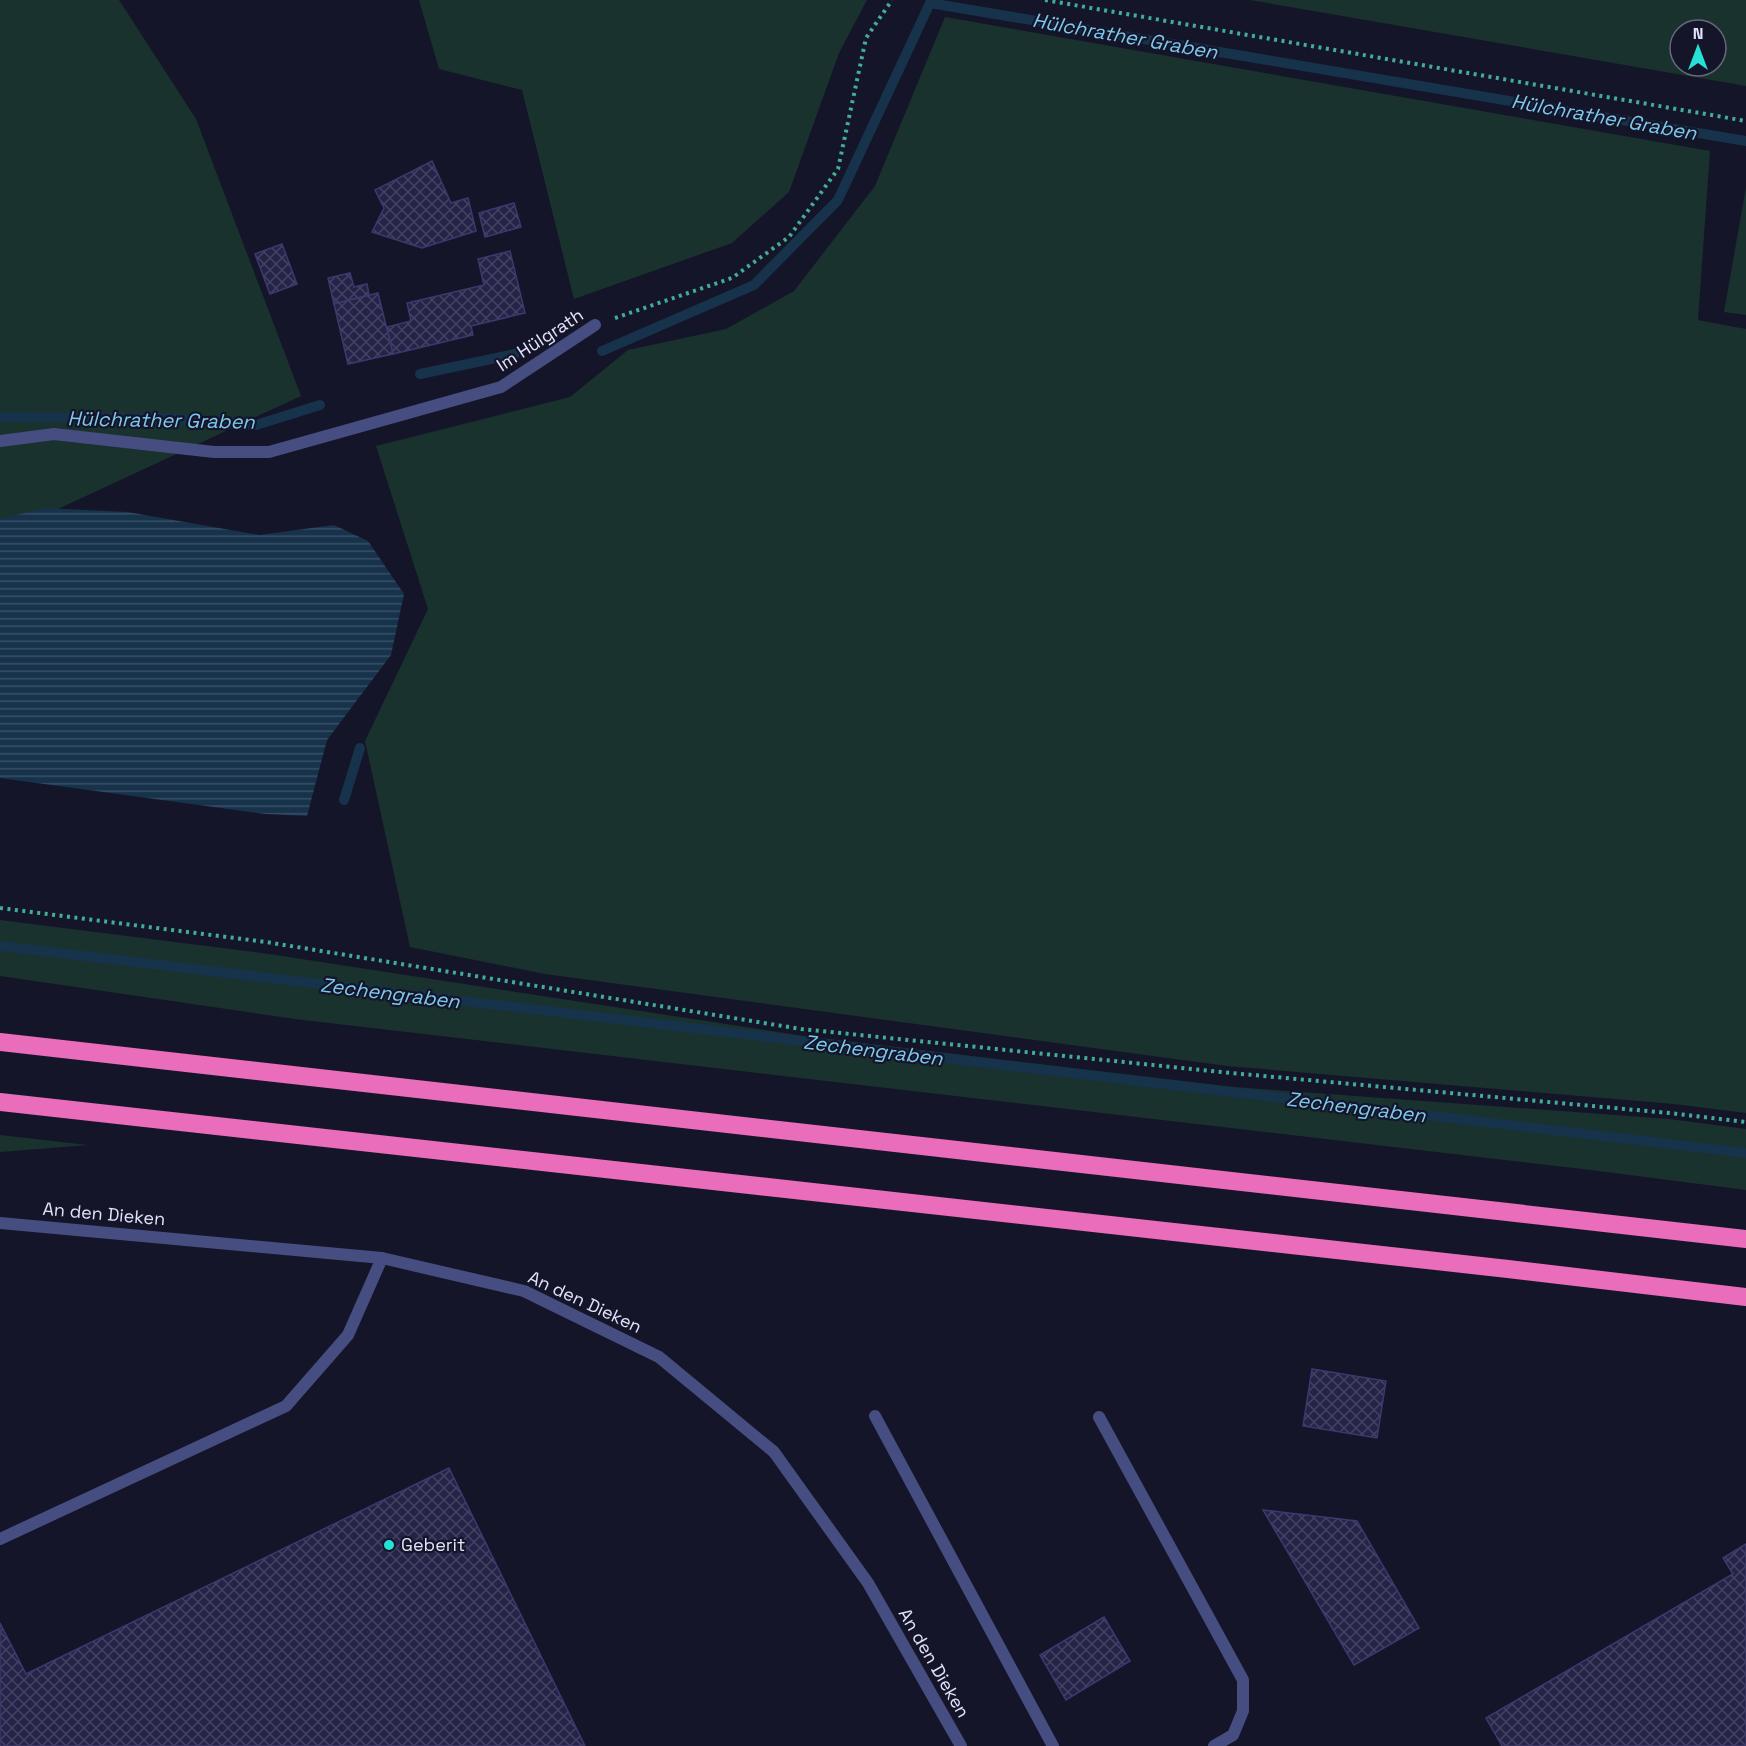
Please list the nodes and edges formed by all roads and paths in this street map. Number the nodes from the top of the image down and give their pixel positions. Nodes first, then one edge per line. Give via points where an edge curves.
1 (892, 0) edge
2 (1045, 0) edge
3 (1746, 121) edge
4 (595, 325) joint
5 (0, 441) edge
6 (0, 908) edge
7 (0, 1042) edge
8 (0, 1102) edge
9 (1746, 1122) edge
10 (0, 1223) edge
11 (1746, 1239) edge
12 (382, 1258) junction
13 (1746, 1298) edge
14 (874, 1416) dead end
15 (1099, 1417) dead end
16 (0, 1539) edge
17 (961, 1746) edge
18 (1053, 1746) edge
19 (1214, 1746) edge

1 - 4 path, Im Hülgrath via 866,38 838,169 789,237 732,278
2 - 3 path
4 - 5 street, Im Hülgrath via 501,387 269,452 214,452 54,434
6 - 9 path via 267,942 801,1029
7 - 11 highway
8 - 13 highway
10 - 12 street, An den Dieken
12 - 16 street via 348,1335 286,1406
12 - 17 street, An den Dieken via 524,1291 659,1357 774,1452 867,1582
14 - 18 street
15 - 19 street via 1243,1680 1243,1711 1233,1735

